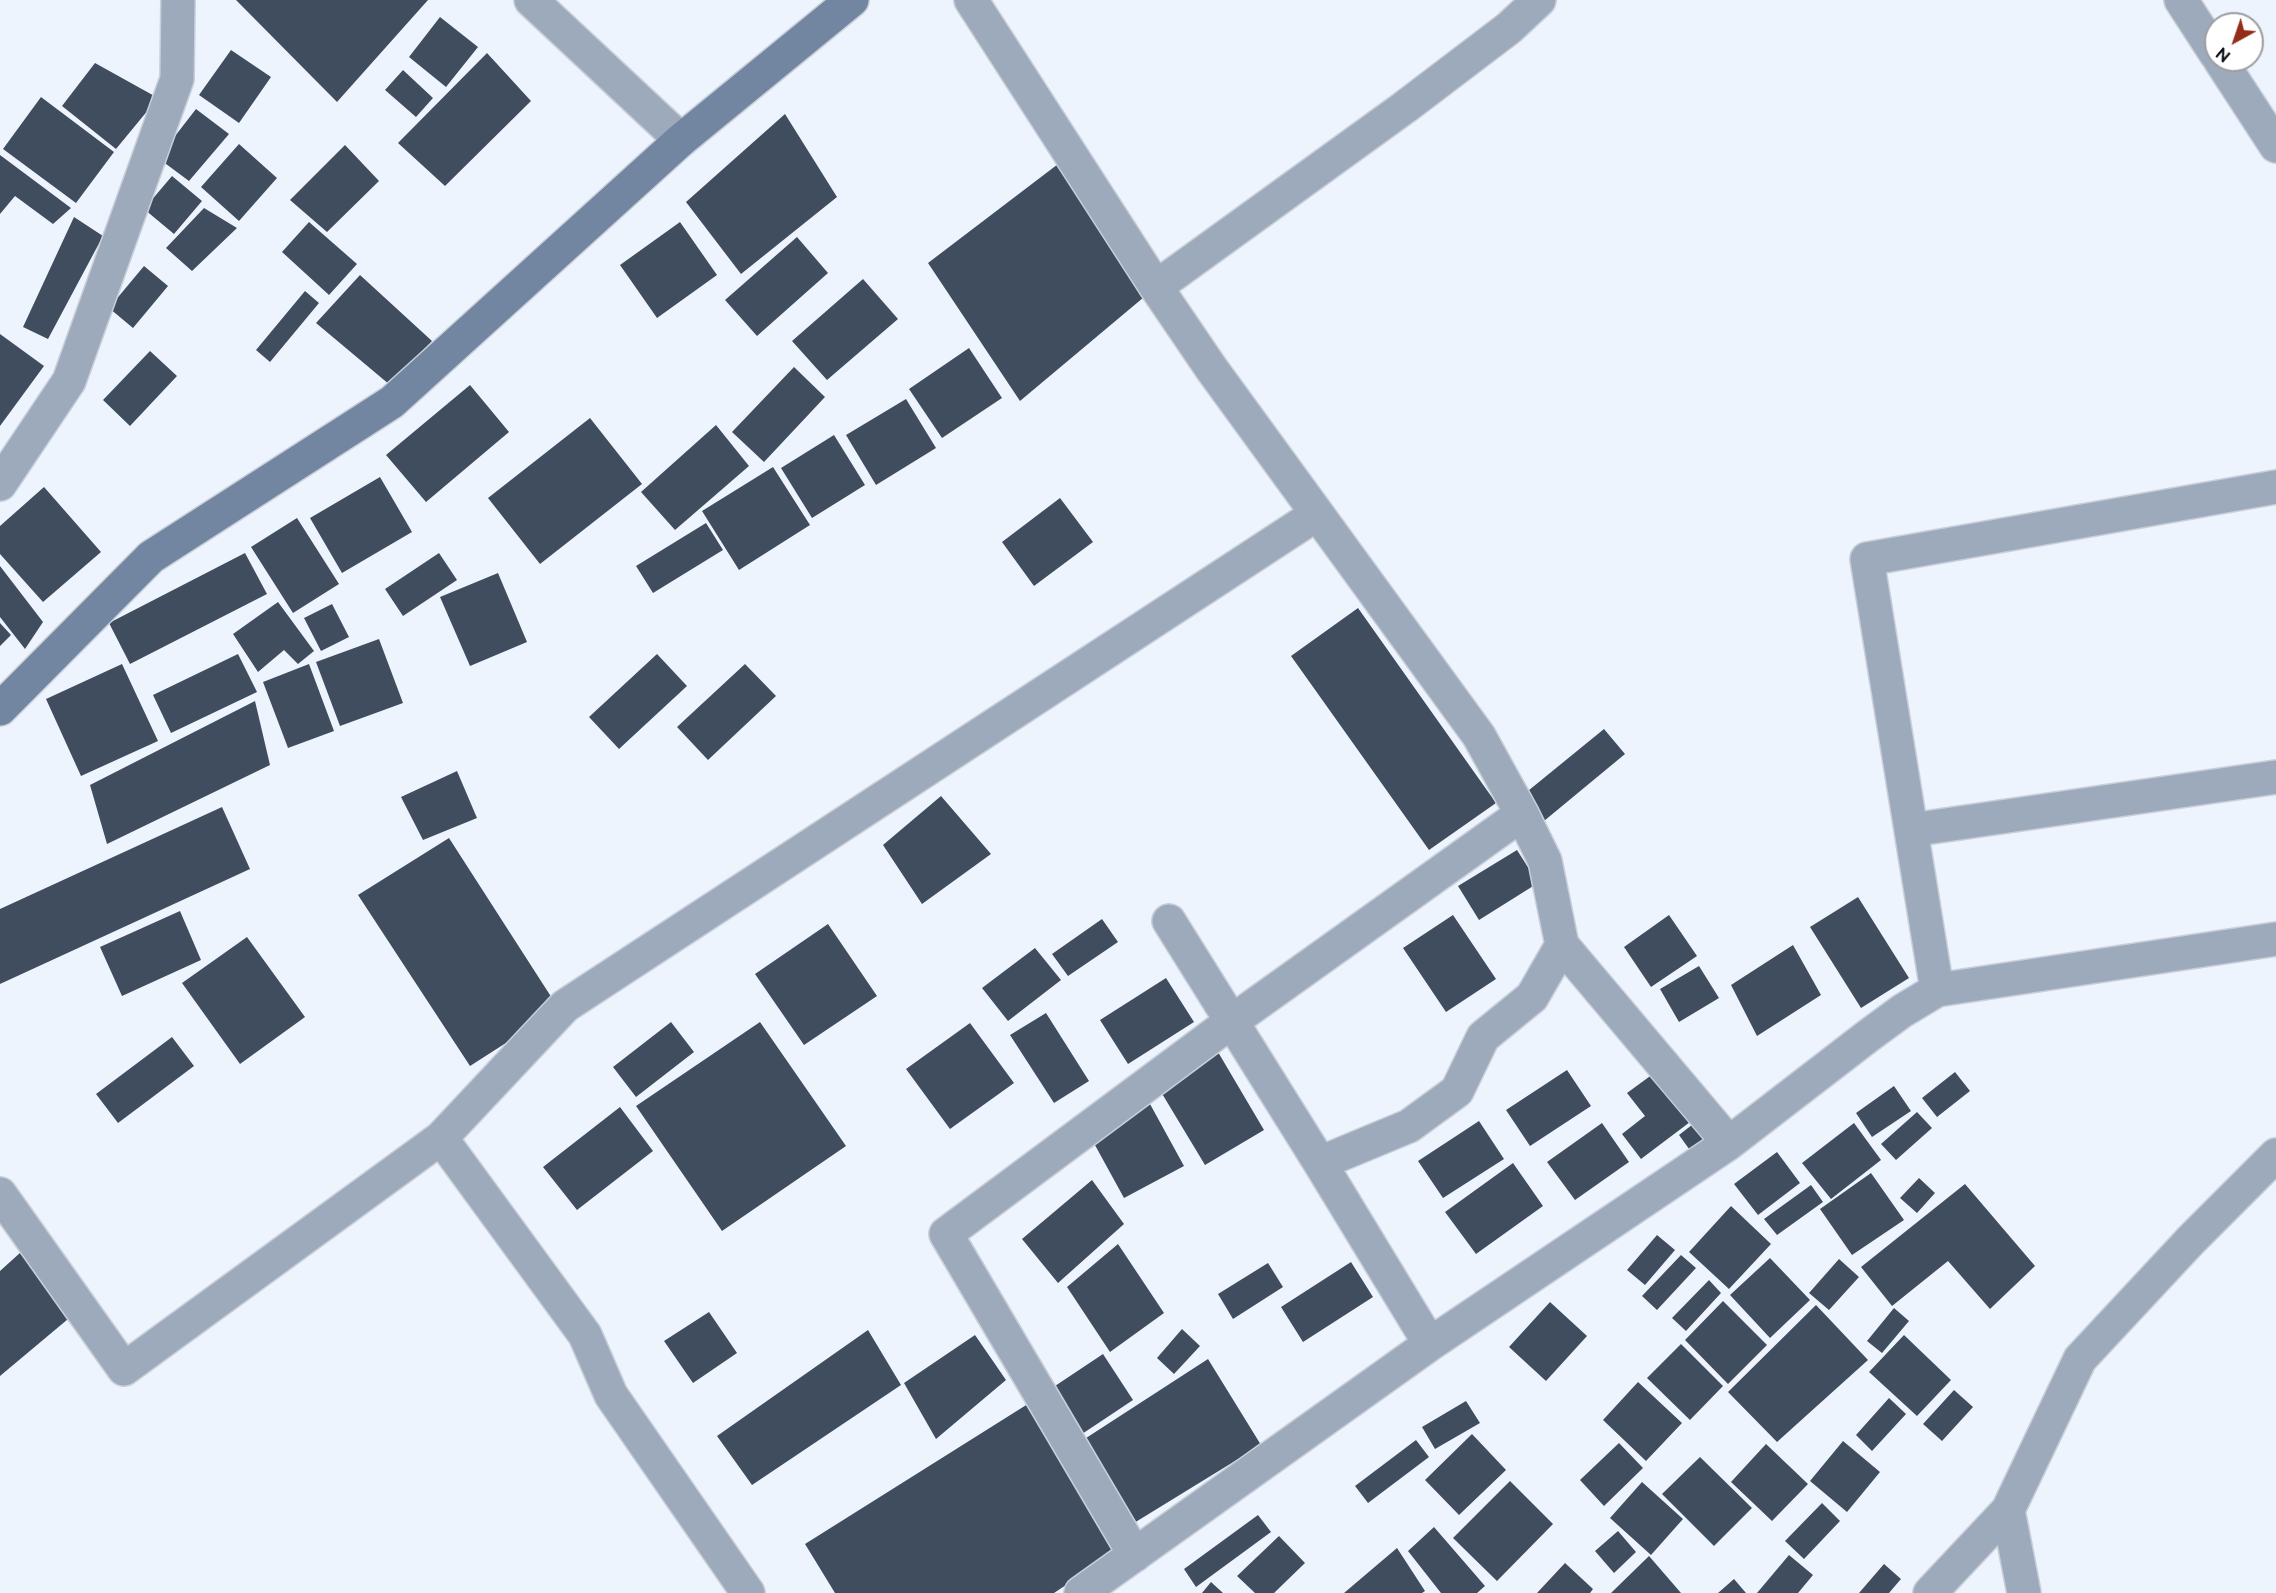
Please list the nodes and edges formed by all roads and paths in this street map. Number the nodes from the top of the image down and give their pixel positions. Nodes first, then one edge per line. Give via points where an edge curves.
1 (178, 0) edge
2 (531, 0) edge
3 (852, 0) edge
4 (971, 0) edge
5 (1539, 0) edge
6 (2181, 0) edge
7 (2204, 35) edge
8 (2228, 72) edge
9 (681, 140) junction
10 (2276, 147) edge
11 (1156, 287) junction
12 (0, 484) edge
13 (2275, 494) edge
14 (1317, 514) junction
15 (0, 709) edge
16 (2276, 777) edge
17 (1522, 814) junction
18 (1911, 830) junction
19 (1169, 921) dead end
20 (2276, 939) edge
21 (1562, 945) junction
22 (1937, 990) junction
23 (1231, 1022) junction
24 (441, 1138) junction
25 (1729, 1143) junction
26 (2276, 1155) edge
27 (1320, 1163) junction
28 (0, 1194) edge
29 (1430, 1344) junction
30 (2008, 1510) junction
31 (1135, 1555) junction
32 (748, 1593) edge
33 (1081, 1593) edge
34 (1930, 1593) edge
35 (2024, 1593) edge

1 - 12 street via 177,79 69,381
2 - 9 street
3 - 9 street
4 - 11 street
5 - 11 street via 1509,28 1405,107
6 - 7 street
8 - 10 street
9 - 15 street via 392,402 152,557
11 - 14 street
13 - 18 street via 1867,560
14 - 17 street via 1479,735
14 - 24 street via 566,1006
16 - 18 street
17 - 21 street via 1545,861
17 - 23 street
18 - 22 street
19 - 23 street
20 - 22 street
21 - 25 street
21 - 27 street via 1532,997 1483,1037 1457,1091 1409,1126
22 - 25 street via 1876,1030
23 - 27 street
23 - 31 street via 946,1234
24 - 28 street via 124,1369
24 - 32 street via 585,1335 611,1395
25 - 29 street
26 - 30 street via 2080,1359
27 - 29 street
29 - 31 street
30 - 34 street
30 - 35 street
31 - 33 street

